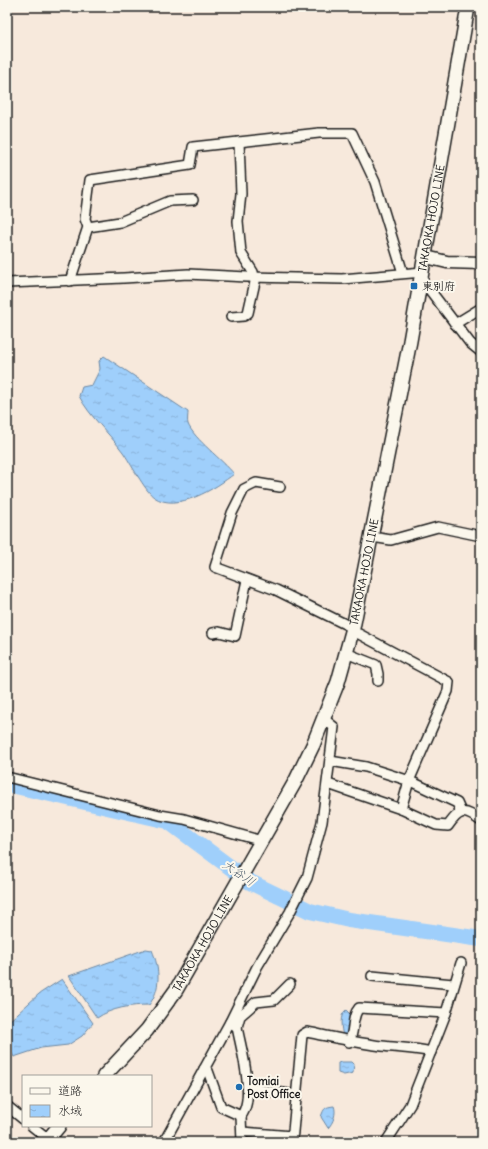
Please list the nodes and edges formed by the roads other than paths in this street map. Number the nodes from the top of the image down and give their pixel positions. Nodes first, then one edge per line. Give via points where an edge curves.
1 (468, 7) edge
2 (240, 142) junction
3 (193, 200) dead end
4 (88, 227) junction
5 (426, 257) junction
6 (481, 262) edge
7 (424, 272) junction
8 (403, 273) junction
9 (254, 277) junction
10 (70, 281) junction
11 (7, 283) edge
12 (420, 287) junction
13 (481, 308) edge
14 (231, 317) dead end
15 (455, 324) junction
16 (481, 352) edge
17 (280, 487) dead end
18 (481, 536) edge
19 (372, 537) junction
20 (246, 580) junction
21 (352, 630) junction
22 (213, 633) dead end
23 (346, 653) junction
24 (378, 681) dead end
25 (324, 719) junction
26 (330, 761) junction
27 (7, 777) edge
28 (410, 781) junction
29 (328, 784) junction
30 (401, 809) junction
31 (462, 812) junction
32 (481, 821) edge
33 (262, 841) junction
34 (461, 963) dead end
35 (372, 976) dead end
36 (290, 984) dead end
37 (453, 984) junction
38 (446, 1013) junction
39 (234, 1025) junction
40 (349, 1042) junction
41 (431, 1052) junction
42 (204, 1070) junction
43 (105, 1075) edge
44 (248, 1088) junction
45 (296, 1095) junction
46 (7, 1106) edge
47 (241, 1116) junction
48 (22, 1118) edge
49 (33, 1127) edge
50 (58, 1127) edge
51 (242, 1132) junction
52 (292, 1139) edge
53 (49, 1141) edge
54 (164, 1142) edge
55 (242, 1142) edge
56 (386, 1142) edge

1 - 5 main road, TAKAOKA HOJO LINE
2 - 4 street via 193,147 190,165 90,180 85,219
2 - 8 street via 319,133 352,133 376,182
2 - 9 street via 242,194 238,221 241,254
3 - 4 street via 170,201 120,222
4 - 10 street
5 - 6 street via 447,262
5 - 7 main road, TAKAOKA HOJO LINE
7 - 8 street
7 - 12 main road, TAKAOKA HOJO LINE
8 - 9 street via 342,279
9 - 10 street via 188,274
9 - 14 street via 248,313 244,316
10 - 11 street
12 - 15 street via 429,289
12 - 19 main road, TAKAOKA HOJO LINE
13 - 15 street
15 - 16 street
17 - 20 street via 256,483 244,489 232,513 215,567
18 - 19 street via 438,527 391,540
19 - 21 main road, TAKAOKA HOJO LINE
20 - 21 street via 276,590
20 - 22 street via 235,636
21 - 23 main road, TAKAOKA HOJO LINE
21 - 28 street via 449,682 443,704
23 - 24 street via 376,665
23 - 25 main road, TAKAOKA HOJO LINE
25 - 26 street via 334,727
25 - 33 main road, TAKAOKA HOJO LINE via 298,776
26 - 28 street
26 - 29 street
27 - 33 street via 184,819
28 - 30 street
28 - 31 street via 457,803
29 - 30 street
29 - 39 street via 322,822 306,878 290,912 257,967
30 - 31 street via 436,825 448,826 456,814
31 - 32 street via 469,813
33 - 43 main road, TAKAOKA HOJO LINE via 160,1015
34 - 37 street
35 - 37 street
36 - 39 street via 274,1000 256,1002
37 - 38 street
38 - 40 street via 359,1008 355,1012 353,1034
38 - 41 street
39 - 42 street
39 - 44 street
40 - 41 street
40 - 45 street via 307,1032 302,1035
41 - 56 street via 410,1105
42 - 47 street via 208,1071 221,1107
42 - 54 street
44 - 45 street
44 - 47 street
45 - 52 street
46 - 48 street
47 - 51 street
49 - 53 street
50 - 53 main road
51 - 52 street
51 - 55 street

